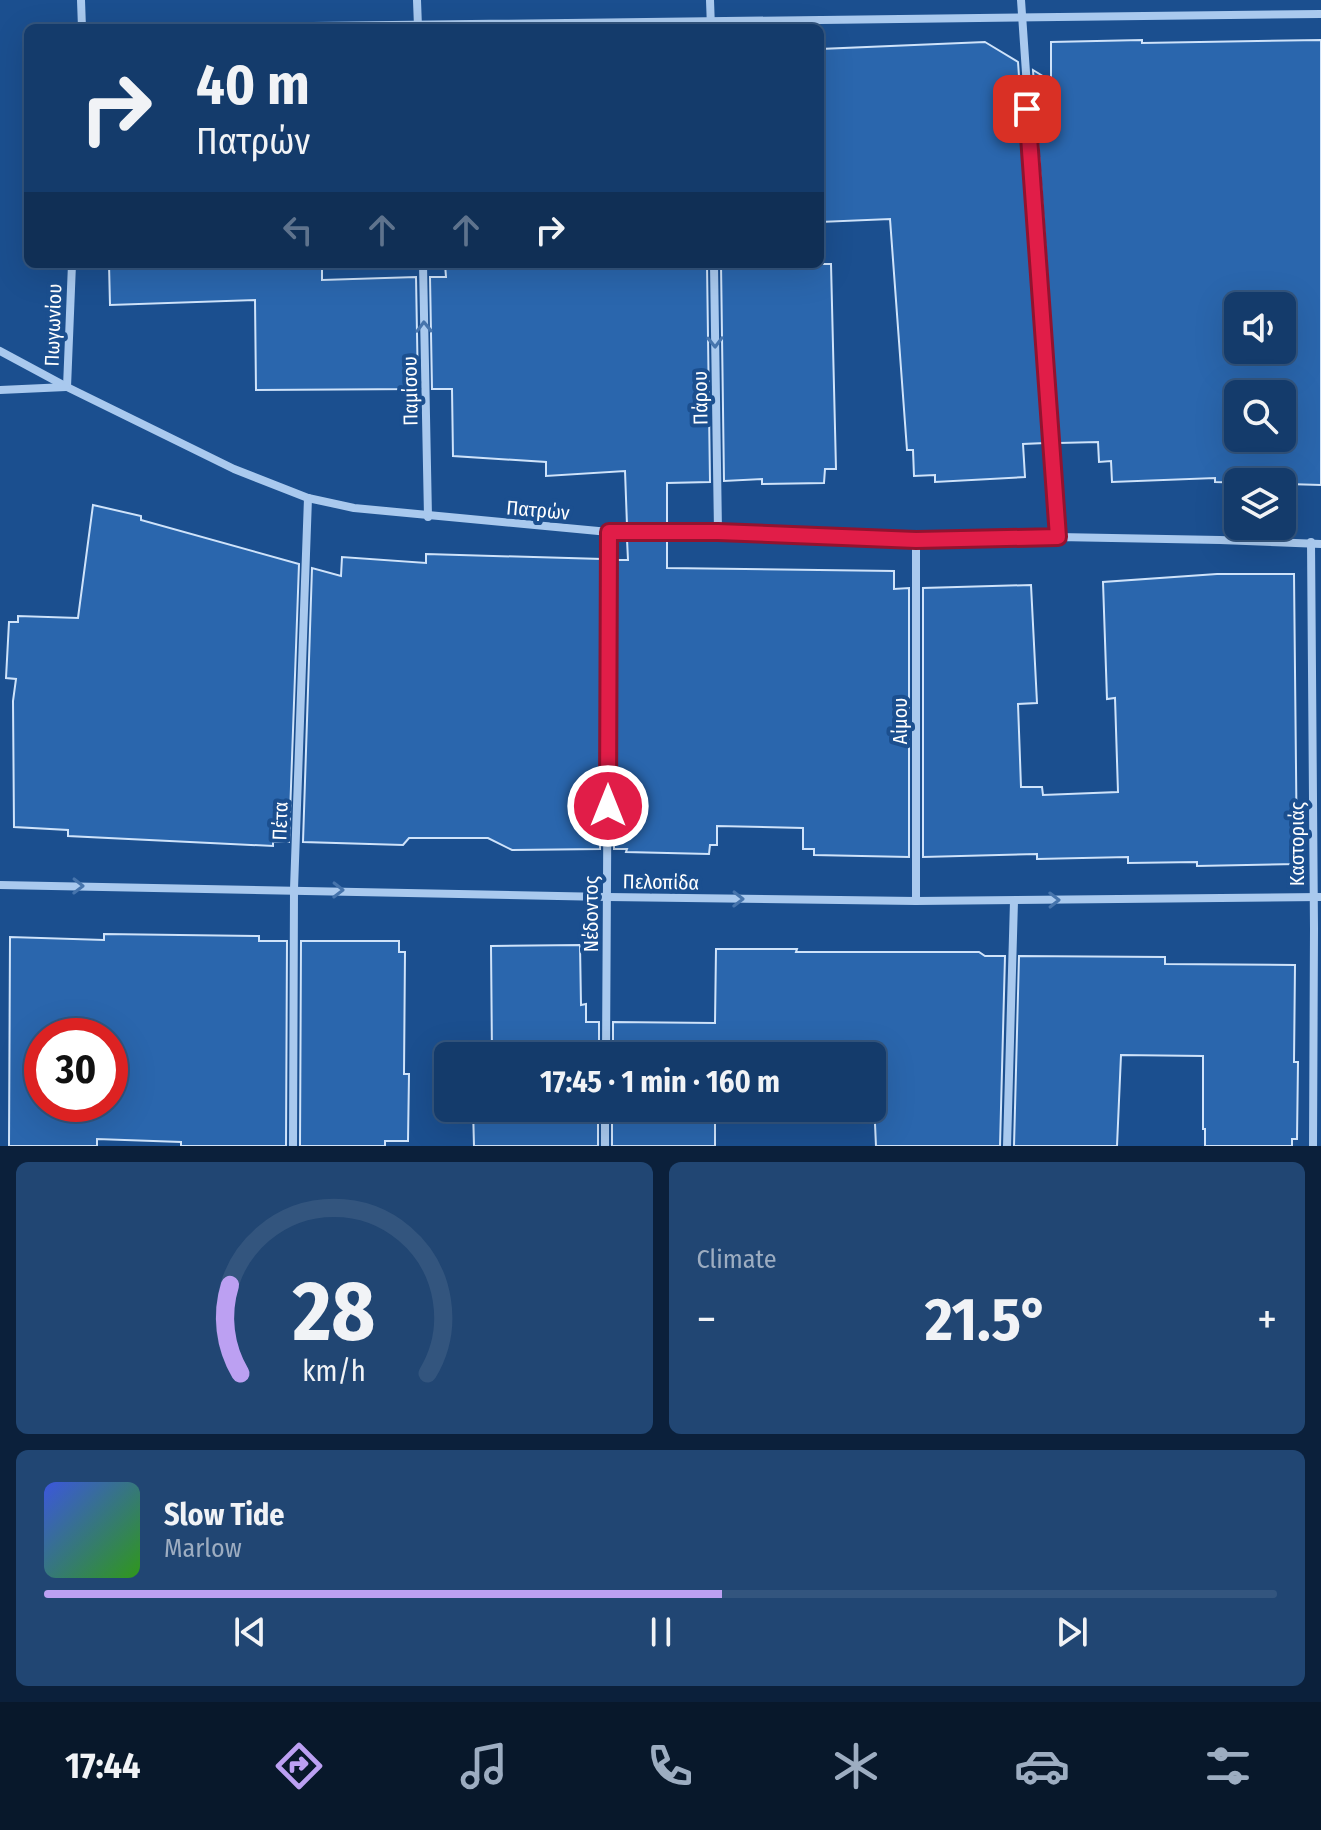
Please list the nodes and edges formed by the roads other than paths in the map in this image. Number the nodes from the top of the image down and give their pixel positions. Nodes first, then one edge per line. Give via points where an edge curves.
1 (81, 0) edge
2 (417, 0) edge
3 (710, 0) edge
4 (1021, 0) edge
5 (1321, 14) edge
6 (1021, 17) junction
7 (82, 24) edge
8 (418, 24) edge
9 (710, 24) edge
10 (72, 268) edge
11 (423, 268) edge
12 (714, 268) edge
13 (0, 351) edge
14 (67, 387) junction
15 (0, 390) edge
16 (308, 498) junction
17 (428, 517) junction
18 (609, 532) junction
19 (718, 532) junction
20 (1058, 537) junction
21 (916, 540) junction
22 (1316, 543) edge
23 (0, 885) edge
24 (294, 889) junction
25 (608, 897) junction
26 (1317, 897) edge
27 (916, 901) junction
28 (1014, 901) junction
29 (606, 1042) edge
30 (605, 1122) edge
31 (293, 1146) edge
32 (605, 1146) edge
33 (1007, 1146) edge
34 (1313, 1146) edge

1 - 7 street
2 - 8 street
3 - 9 street
4 - 6 street
5 - 6 street
6 - 9 street
6 - 20 street
10 - 14 street, Πωγωνίου
17 -> 11 street, Παμίσου
12 -> 19 street, Πάρου
13 - 14 street, Πατρών
14 - 15 street, Πατρών
14 - 16 street, Πατρών via 234,469
16 - 17 street, Πατρών
16 - 24 street, Πέτα
17 - 18 street, Πατρών
18 - 19 street, Πατρών
18 - 25 street, Νέδοντος
19 - 21 street, Πατρών
20 - 21 street, Πατρών
20 - 22 street, Πατρών
21 - 27 street, Αίμου
22 - 26 street, Καστοριάς
23 -> 24 street, Πελοπίδα
24 -> 25 street, Πελοπίδα
24 - 31 street, Πέτα
25 -> 27 street, Πελοπίδα
25 - 29 street, Νέδοντος
28 -> 26 street, Πελοπίδα
26 - 34 street, Καστοριάς
27 - 28 street, Πελοπίδα
28 - 33 street
30 - 32 street

